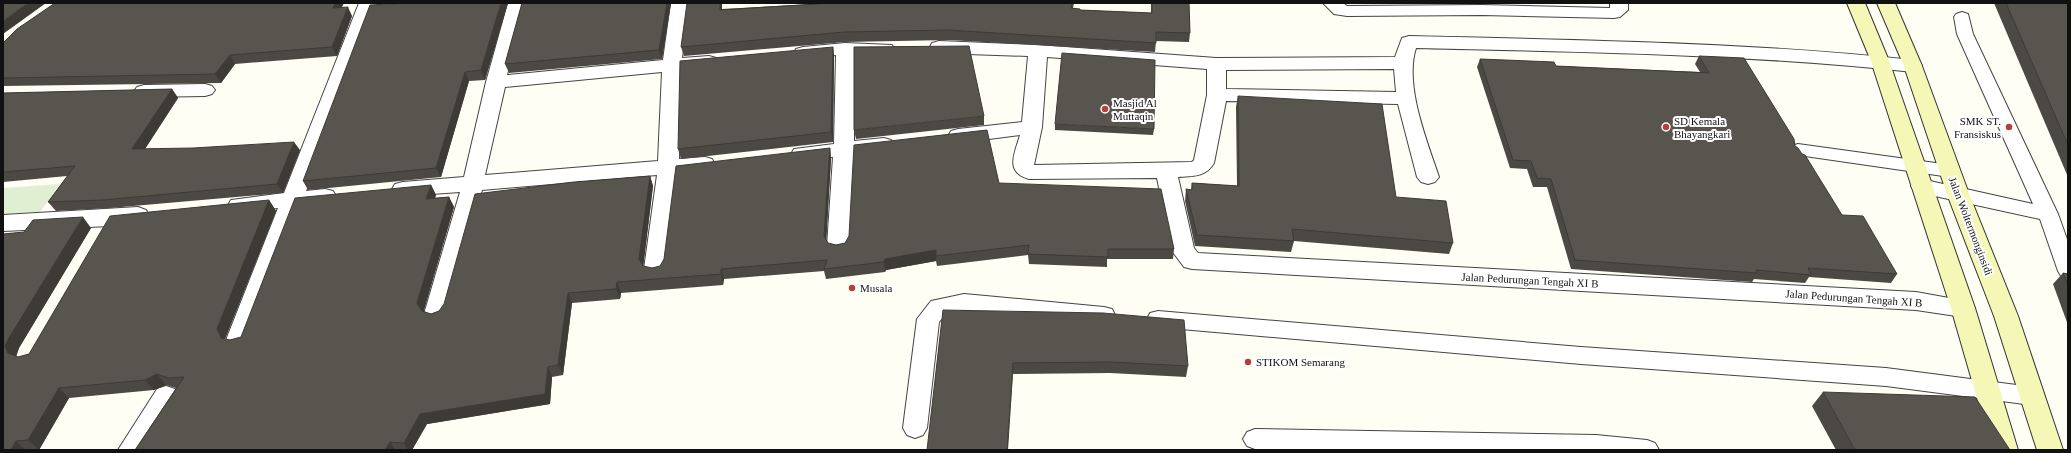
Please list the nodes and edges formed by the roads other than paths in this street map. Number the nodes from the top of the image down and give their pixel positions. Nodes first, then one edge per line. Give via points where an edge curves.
1 (368, 3) edge
2 (517, 3) edge
3 (680, 3) edge
4 (1332, 3) edge
5 (1619, 3) edge
6 (1856, 3) edge
7 (1886, 3) edge
8 (1480, 6) edge
9 (1962, 17) dead end
10 (899, 48) edge
11 (921, 48) edge
12 (845, 49) junction
13 (1038, 51) junction
14 (782, 55) edge
15 (727, 60) edge
16 (1880, 61) junction
17 (1403, 63) junction
18 (1216, 64) junction
19 (672, 65) junction
20 (1913, 66) junction
21 (496, 82) junction
22 (205, 90) dead end
23 (127, 91) edge
24 (1217, 95) junction
25 (1406, 98) junction
26 (1032, 127) junction
27 (938, 138) edge
28 (907, 142) edge
29 (844, 149) junction
30 (1798, 150) edge
31 (784, 156) edge
32 (723, 162) edge
33 (668, 169) junction
34 (1166, 171) junction
35 (1950, 171) junction
36 (1917, 176) junction
37 (1428, 177) dead end
38 (473, 183) junction
39 (387, 191) edge
40 (347, 194) edge
41 (1958, 194) junction
42 (292, 199) junction
43 (223, 206) edge
44 (155, 213) edge
45 (2048, 214) junction
46 (110, 218) junction
47 (3, 223) edge
48 (98, 239) edge
49 (838, 246) edge
50 (655, 269) edge
51 (2068, 271) edge
52 (1963, 308) junction
53 (436, 314) edge
54 (238, 340) edge
55 (1986, 388) junction
56 (166, 396) dead end
57 (2032, 396) junction
58 (915, 428) dead end
59 (1255, 439) dead end
60 (131, 450) edge
61 (1647, 450) edge
62 (2005, 450) edge
63 (2050, 450) edge

1 - 42 street
2 - 21 street
3 - 19 street
4 - 8 street via 1340,10 1347,11
5 - 8 street via 1619,10 1614,12
6 - 16 main road
7 - 20 main road, Jalan Woltermonginsidi
9 - 45 lane via 1962,24 1987,84
10 - 12 street
11 - 13 street
12 - 14 street
12 - 29 street
13 - 18 street
13 - 26 street
15 - 19 street
16 - 17 street via 1623,47 1414,41 1408,44
16 - 20 street
16 - 36 main road
17 - 18 street
17 - 25 street
18 - 24 street
19 - 21 street
19 - 33 street
20 - 35 main road, Jalan Woltermonginsidi
21 - 38 street
22 - 23 street
24 - 25 street
24 - 34 street via 1202,167
25 - 37 street
26 - 27 street
26 - 34 street via 1023,164 1029,172
28 - 29 street
29 - 31 street
29 - 49 street
30 - 36 lane
32 - 33 street
33 - 38 street
33 - 50 street
34 - 52 street, Jalan Pedurungan Tengah XI B via 1183,251 1192,261 1916,301
35 - 36 lane
35 - 41 main road, Jalan Woltermonginsidi
36 - 41 lane
36 - 52 main road
38 - 39 street
38 - 53 street
40 - 42 street
41 - 45 lane
41 - 57 main road, Jalan Woltermonginsidi via 2006,316
42 - 43 street
42 - 54 street
44 - 46 street
45 - 51 lane
46 - 47 street
46 - 48 street
52 - 55 main road
55 - 57 lane
55 - 58 lane via 964,302 939,307 928,319
55 - 62 main road
56 - 60 street
57 - 63 main road, Jalan Woltermonginsidi
59 - 61 lane via 1596,445

